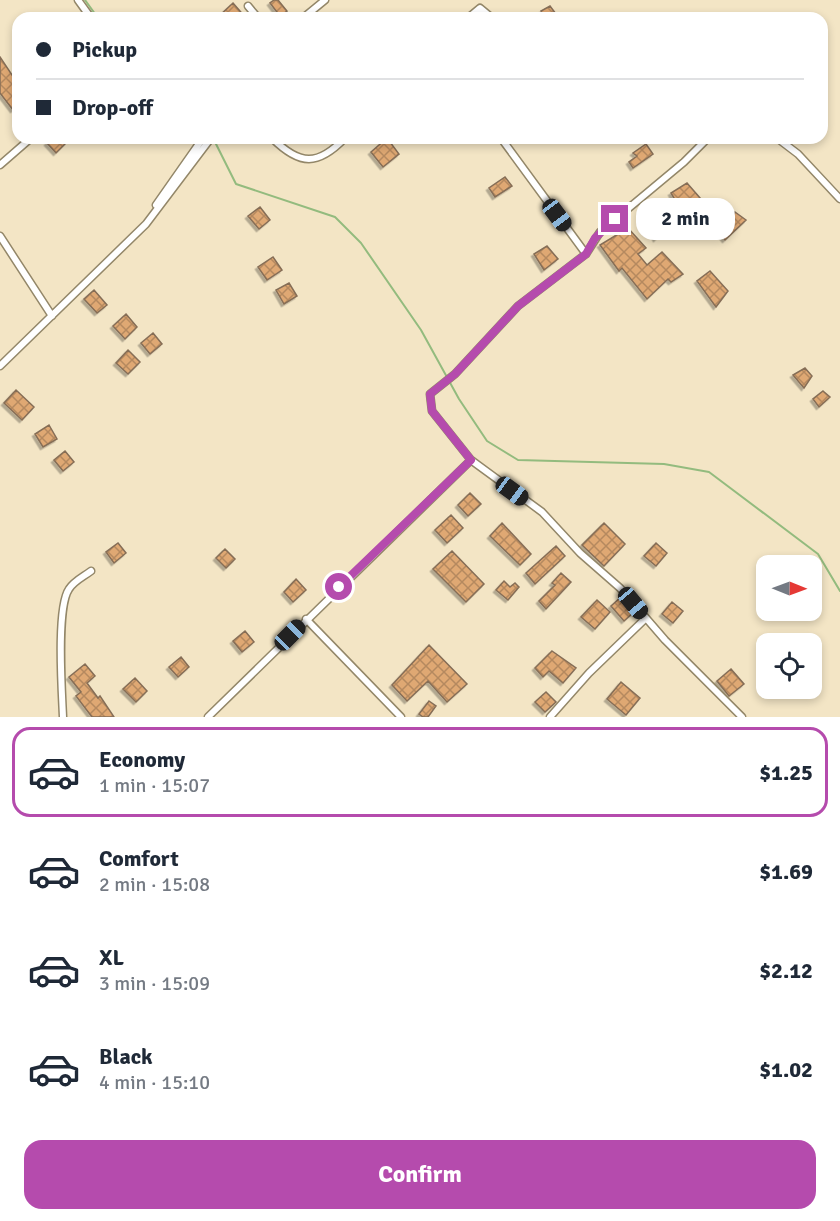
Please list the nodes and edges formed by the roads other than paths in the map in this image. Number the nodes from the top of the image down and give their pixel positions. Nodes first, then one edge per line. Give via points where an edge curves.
1 (326, 0) edge
2 (248, 6) dead end
3 (253, 12) edge
4 (311, 12) edge
5 (24, 144) edge
6 (199, 144) edge
7 (206, 144) edge
8 (279, 144) edge
9 (339, 144) edge
10 (505, 144) edge
11 (702, 144) edge
12 (785, 144) edge
13 (0, 165) edge
14 (840, 200) edge
15 (146, 224) junction
16 (0, 236) edge
17 (586, 254) junction
18 (52, 316) junction
19 (0, 366) edge
20 (471, 460) junction
21 (91, 571) dead end
22 (646, 618) junction
23 (306, 619) junction
24 (63, 717) edge
25 (208, 717) edge
26 (401, 717) edge
27 (550, 717) edge
28 (742, 717) edge

1 - 4 street
2 - 3 street
5 - 13 street
6 - 15 street
7 - 15 street
8 - 9 street via 292,156 316,159 326,156
10 - 17 street
11 - 17 street via 600,232
12 - 14 street
15 - 18 street
16 - 18 street
17 - 20 street via 518,306 455,374 430,394 432,411
18 - 19 street
20 - 22 street via 542,512
20 - 23 street
21 - 24 street via 75,582 66,596 61,669
22 - 27 street
22 - 28 street
23 - 25 street
23 - 26 street

